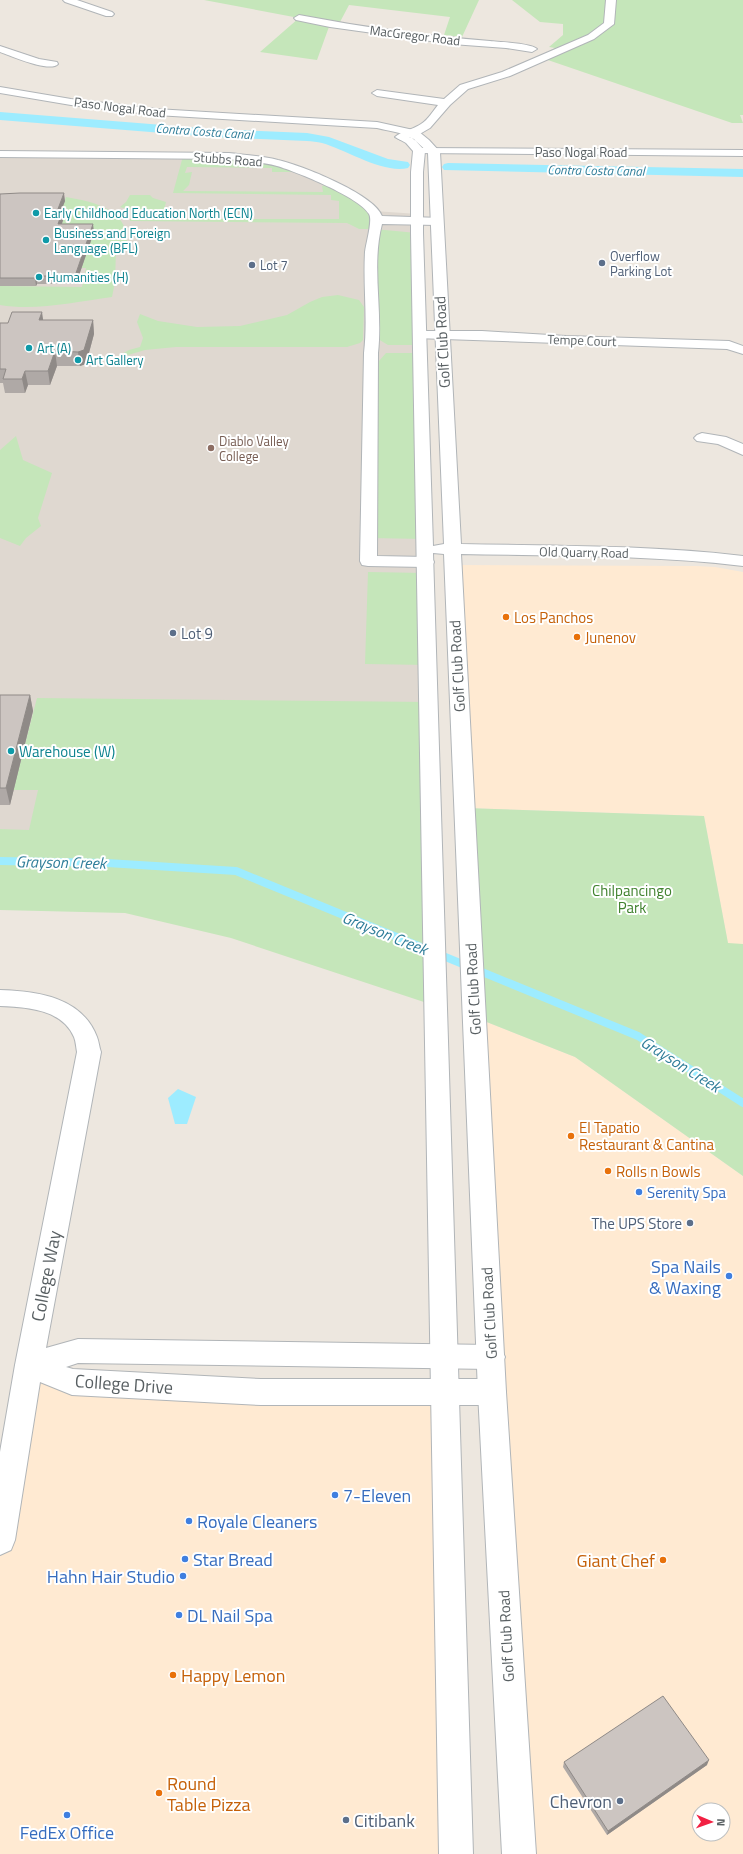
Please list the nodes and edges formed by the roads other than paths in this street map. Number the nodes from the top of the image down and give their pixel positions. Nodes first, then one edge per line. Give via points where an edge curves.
1 (68, 0) edge
2 (611, 0) edge
3 (109, 14) dead end
4 (299, 18) dead end
5 (0, 49) edge
6 (532, 49) junction
7 (559, 51) junction
8 (542, 58) junction
9 (53, 64) dead end
10 (0, 90) edge
11 (377, 93) dead end
12 (446, 103) junction
13 (313, 122) junction
14 (414, 133) junction
15 (401, 137) junction
16 (420, 151) junction
17 (434, 152) junction
18 (743, 153) edge
19 (0, 154) edge
20 (377, 220) junction
21 (418, 221) junction
22 (437, 221) junction
23 (420, 335) junction
24 (442, 335) junction
25 (742, 350) edge
26 (702, 438) dead end
27 (743, 450) edge
28 (425, 556) junction
29 (453, 557) junction
30 (743, 561) edge
31 (743, 572) edge
32 (0, 998) edge
33 (444, 1356) junction
34 (491, 1357) junction
35 (29, 1365) junction
36 (445, 1392) junction
37 (492, 1392) junction
38 (0, 1540) edge
39 (456, 1854) edge
40 (519, 1854) edge

1 - 3 street
2 - 7 street via 609,24 591,37
4 - 6 street, MacGregor Road via 452,41
5 - 9 street via 37,62
6 - 7 street, MacGregor Road
6 - 8 street
7 - 8 street
8 - 12 street via 506,74 464,87
10 - 13 street, Paso Nogal Road via 156,112
11 - 12 street
12 - 14 street via 426,126
13 - 14 street, Paso Nogal Road via 377,125
13 - 15 street, Paso Nogal Road via 364,128
14 - 15 street
14 - 17 street
15 - 16 street, Paso Nogal Road via 410,141
16 - 17 street, Paso Nogal Road
16 - 21 street, Golf Club Road via 417,172
17 - 18 street, Paso Nogal Road
17 - 22 street, Golf Club Road
19 - 20 street, Stubbs Road via 229,156 255,159 280,164 331,184 374,211
20 - 21 street
20 - 28 street, Old Quarry Road via 372,236 371,259 374,328 371,353 368,555
21 - 22 street
21 - 23 street, Golf Club Road
22 - 24 street, Golf Club Road
23 - 24 street, Tempe Court
23 - 28 street, Golf Club Road
24 - 25 street, Tempe Court via 729,345
24 - 29 street, Golf Club Road
26 - 27 street via 721,440
28 - 29 street, Old Quarry Road
28 - 33 street, Golf Club Road
29 - 30 street, Old Quarry Road via 677,554
29 - 31 street, Old Quarry Road via 696,566
29 - 34 street, Golf Club Road
32 - 35 street, College Way via 23,998 46,1003 72,1017 84,1034 89,1052
33 - 34 street, College Drive
33 - 35 street, College Drive via 78,1351
33 - 36 street, Golf Club Road
34 - 37 street, Golf Club Road
35 - 36 street, College Drive via 72,1382 261,1392
35 - 38 street, College Way
36 - 37 street, College Drive
36 - 39 street, Golf Club Road
37 - 40 street, Golf Club Road

